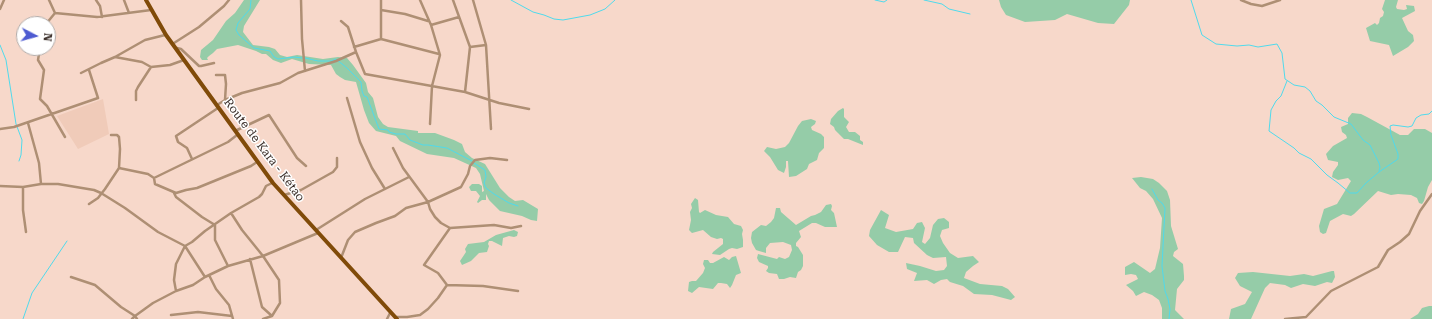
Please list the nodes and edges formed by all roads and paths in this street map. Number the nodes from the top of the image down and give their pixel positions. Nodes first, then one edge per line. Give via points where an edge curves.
1 (4, 0) edge
2 (50, 0) edge
3 (96, 0) edge
4 (124, 0) edge
5 (146, 0) edge
6 (229, 0) edge
7 (301, 0) edge
8 (381, 0) edge
9 (420, 0) edge
10 (453, 0) edge
11 (473, 0) edge
12 (1241, 0) edge
13 (1280, 0) edge
14 (0, 9) edge
15 (151, 10) junction
16 (381, 10) junction
17 (129, 13) junction
18 (55, 14) joint
19 (102, 16) junction
20 (459, 16) junction
21 (341, 21) dead end
22 (428, 21) junction
23 (431, 25) junction
24 (166, 34) junction
25 (381, 39) junction
26 (174, 44) junction
27 (486, 44) junction
28 (354, 47) junction
29 (470, 47) junction
30 (177, 48) junction
31 (356, 52) junction
32 (440, 55) junction
33 (39, 56) edge
34 (115, 57) junction
35 (185, 60) junction
36 (214, 63) dead end
37 (151, 67) junction
38 (89, 70) junction
39 (305, 70) junction
40 (81, 73) dead end
41 (216, 75) dead end
42 (432, 86) junction
43 (465, 92) junction
44 (347, 98) dead end
45 (136, 100) dead end
46 (225, 100) junction
47 (489, 100) junction
48 (217, 106) junction
49 (529, 108) dead end
50 (52, 115) junction
51 (28, 123) junction
52 (430, 124) dead end
53 (0, 129) edge
54 (491, 129) dead end
55 (236, 133) junction
56 (111, 135) dead end
57 (65, 137) dead end
58 (393, 148) dead end
59 (337, 158) dead end
60 (192, 159) junction
61 (507, 160) dead end
62 (258, 162) junction
63 (306, 166) dead end
64 (118, 168) junction
65 (409, 177) junction
66 (154, 178) junction
67 (273, 182) junction
68 (41, 184) junction
69 (0, 186) edge
70 (22, 186) junction
71 (386, 189) junction
72 (101, 193) junction
73 (174, 194) junction
74 (1432, 194) edge
75 (284, 195) junction
76 (428, 202) junction
77 (89, 204) dead end
78 (231, 213) junction
79 (215, 225) junction
80 (521, 226) dead end
81 (450, 228) junction
82 (26, 232) dead end
83 (317, 232) junction
84 (185, 246) junction
85 (263, 256) junction
86 (340, 258) junction
87 (250, 259) junction
88 (228, 266) junction
89 (209, 275) junction
90 (205, 277) junction
91 (71, 278) dead end
92 (447, 285) junction
93 (176, 291) junction
94 (518, 291) dead end
95 (391, 312) junction
96 (171, 315) dead end
97 (135, 316) junction
98 (272, 316) junction
99 (232, 318) edge
100 (396, 318) edge
101 (407, 318) junction
102 (132, 319) edge
103 (137, 319) edge
104 (263, 319) edge
105 (387, 319) edge
106 (410, 319) edge
107 (1285, 319) edge

1 - 14 street
2 - 18 street
3 - 19 street
4 - 17 street
5 - 15 main road, Route de Kara - Kétao
6 - 26 street via 199,27
7 - 39 street
8 - 16 street
9 - 22 street
10 - 20 street
11 - 27 street
12 - 13 street via 1262,6
15 - 17 street
15 - 24 main road, Route de Kara - Kétao
16 - 22 street
16 - 25 street
17 - 19 street
18 - 19 street
20 - 23 street
20 - 29 street
21 - 28 street via 348,27
22 - 23 street
23 - 32 street
24 - 26 main road, Route de Kara - Kétao
24 - 34 street via 146,40
25 - 28 street
25 - 32 street
26 - 30 main road, Route de Kara - Kétao
27 - 29 street
27 - 47 street
28 - 31 street
29 - 43 street
30 - 35 main road, Route de Kara - Kétao
30 - 36 street via 199,66
31 - 39 street
31 - 42 street via 365,74
32 - 42 street
33 - 50 street via 38,60 44,70 40,99
34 - 37 street via 142,62
34 - 38 street
35 - 37 street via 170,66
35 - 48 main road, Route de Kara - Kétao
37 - 45 street via 136,91
38 - 40 street
38 - 50 street via 98,98
39 - 46 street via 278,83
41 - 46 street via 225,75
42 - 43 street
42 - 52 street
43 - 47 street
44 - 71 street via 360,142 372,168
46 - 48 street
47 - 49 street
47 - 54 street
48 - 55 main road, Route de Kara - Kétao
48 - 60 street via 176,136 178,142 187,148
50 - 51 street
50 - 57 street
51 - 53 street
51 - 68 street via 39,163
55 - 60 street via 228,142
55 - 62 main road, Route de Kara - Kétao
55 - 63 street via 269,116 297,158
56 - 64 street via 119,137
58 - 65 street
59 - 75 street via 333,172 301,190
60 - 66 street
61 - 76 street via 475,160 461,187
62 - 67 main road, Route de Kara - Kétao
62 - 73 street via 197,188
64 - 66 street via 148,174
64 - 72 street
65 - 71 street
65 - 76 street
66 - 73 street via 154,184
67 - 75 main road, Route de Kara - Kétao
67 - 78 street via 266,186 259,197
68 - 70 street
68 - 72 street via 65,185
69 - 70 street
70 - 82 street
71 - 83 street via 365,199
72 - 77 street
72 - 84 street via 158,232
73 - 79 street
74 - 107 street via 1409,234 1388,250 1378,268 1331,291 1306,317
75 - 83 main road, Route de Kara - Kétao
76 - 81 street via 441,223
76 - 86 street via 406,208 395,216 355,232 348,240
78 - 79 street
78 - 85 street
79 - 84 street
79 - 88 street via 215,240
80 - 81 street
81 - 92 street via 424,265 438,273
83 - 85 street
83 - 86 main road, Route de Kara - Kétao
84 - 90 street
84 - 93 street via 176,264
85 - 87 street
85 - 98 street via 279,280 280,303
86 - 95 main road, Route de Kara - Kétao
87 - 88 street
87 - 98 street via 262,307
88 - 89 street
89 - 90 street
89 - 99 street via 216,289 229,304
90 - 93 street
91 - 97 street via 95,284
92 - 94 street via 483,286
92 - 101 street via 428,309 420,315
93 - 97 street
95 - 100 main road, Route de Kara - Kétao
95 - 105 street
96 - 99 street via 198,312
97 - 102 street
97 - 103 street
98 - 104 street
100 - 101 street
101 - 106 street

